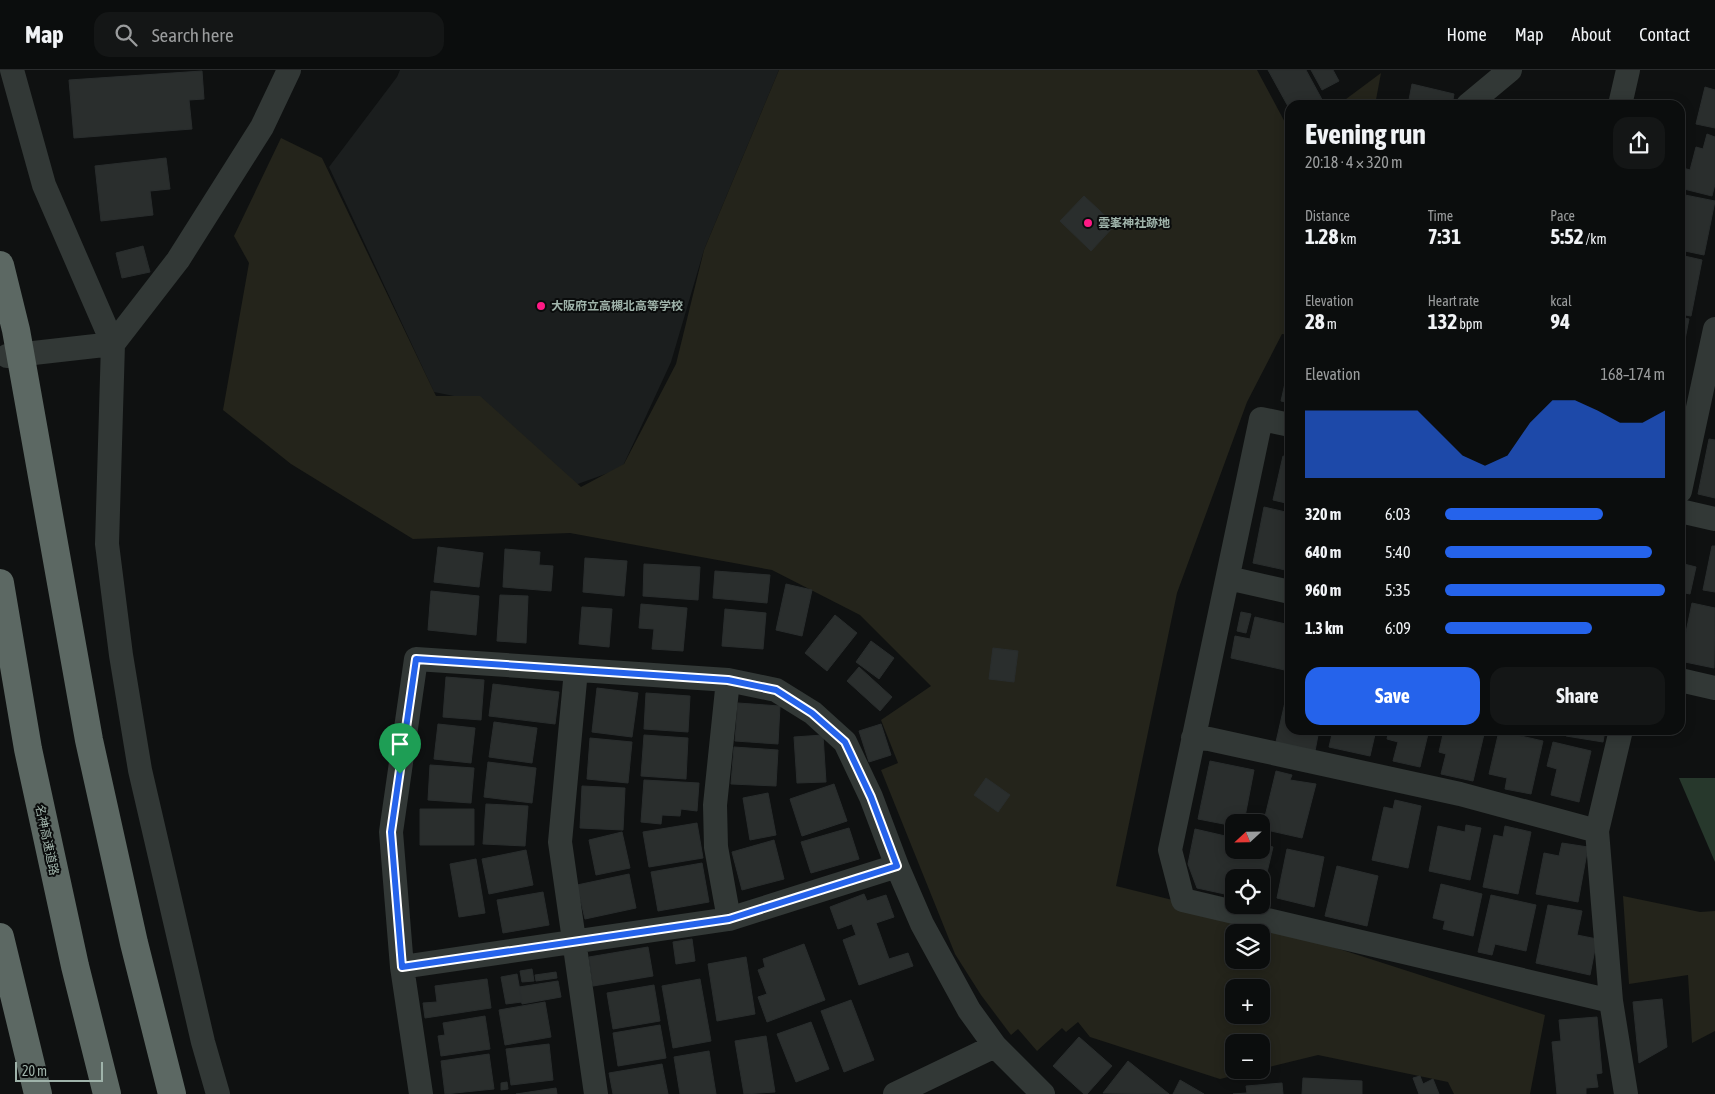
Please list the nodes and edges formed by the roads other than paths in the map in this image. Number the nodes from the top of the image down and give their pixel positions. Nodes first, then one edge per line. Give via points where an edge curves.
1 (12, 70) edge
2 (289, 70) edge
3 (1510, 70) edge
4 (1628, 70) edge
5 (1474, 100) edge
6 (1621, 100) edge
7 (0, 265) edge
8 (1715, 329) edge
9 (113, 344) junction
10 (8, 356) dead end
11 (1285, 424) edge
12 (1685, 468) edge
13 (1685, 512) edge
14 (1715, 519) edge
15 (1228, 578) junction
16 (0, 583) edge
17 (1285, 591) edge
18 (576, 670) junction
19 (728, 680) junction
20 (1685, 681) edge
21 (1715, 688) edge
22 (1620, 735) edge
23 (1193, 738) junction
24 (1598, 831) junction
25 (897, 866) junction
26 (729, 919) junction
27 (0, 937) edge
28 (574, 943) junction
29 (402, 967) junction
30 (1611, 1001) junction
31 (995, 1046) junction
32 (38, 1094) edge
33 (107, 1094) edge
34 (172, 1094) edge
35 (218, 1094) edge
36 (421, 1094) edge
37 (596, 1094) edge
38 (895, 1094) edge
39 (1043, 1094) edge
40 (1626, 1094) edge

1 - 9 street via 44,185
2 - 9 street via 262,127 178,260
3 - 5 street
4 - 6 street
7 - 34 highway, bridge via 16,330 89,740 134,943
8 - 12 street
9 - 10 street
9 - 35 street via 107,544 121,656 140,770
11 - 15 street via 1261,419
13 - 14 street
15 - 17 street
15 - 23 street
16 - 33 highway, 名神高速道路 via 28,749 75,966
18 - 19 street
18 - 28 street via 560,842
18 - 29 street via 416,659 391,832
19 - 25 street via 776,690 812,713 845,742 871,797
19 - 26 street via 715,805 716,847
20 - 21 street
22 - 24 street
23 - 24 street via 1460,794
23 - 30 street via 1170,850 1183,900
24 - 30 street
25 - 26 street
25 - 31 street via 922,924 969,1010
26 - 28 street
27 - 32 highway
28 - 29 street
28 - 37 street
29 - 36 street
30 - 40 street
31 - 38 street
31 - 39 street

